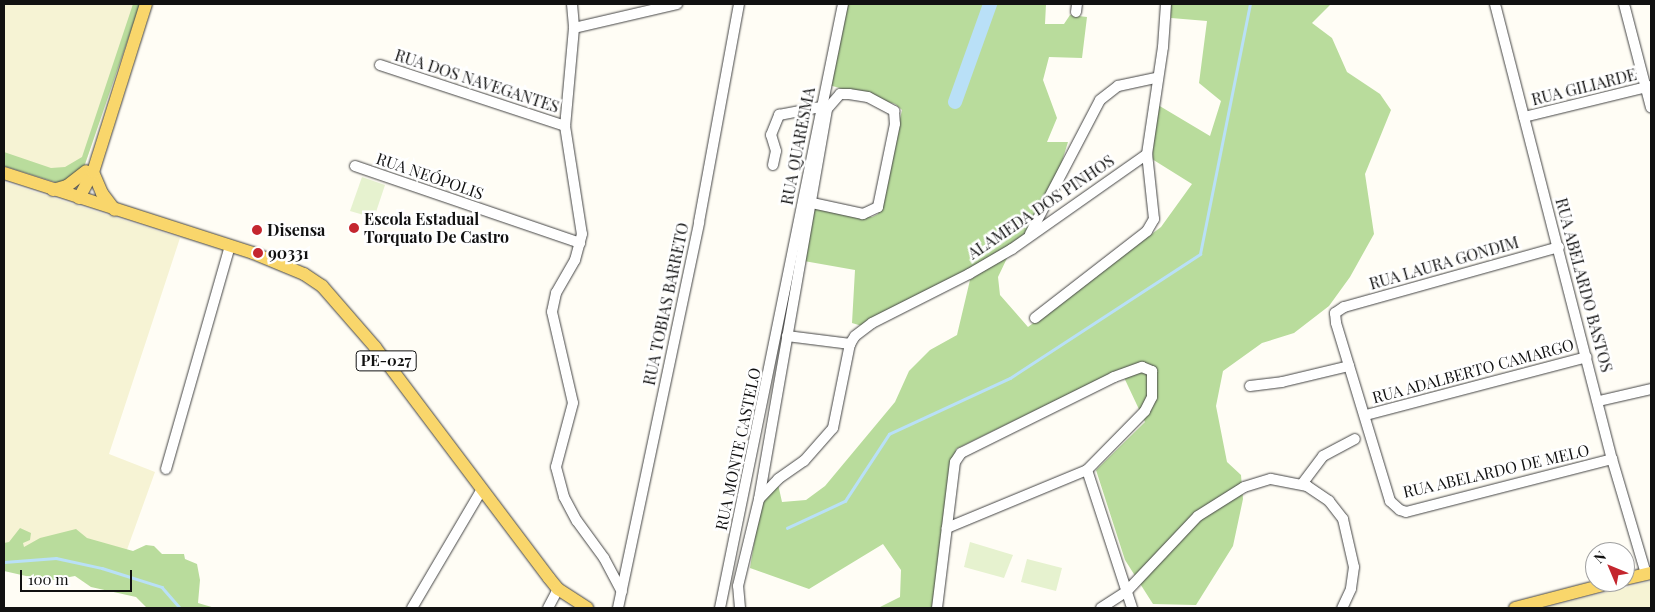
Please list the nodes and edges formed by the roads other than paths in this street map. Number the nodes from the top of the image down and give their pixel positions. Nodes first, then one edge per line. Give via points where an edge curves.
1 (146, 4) edge
2 (572, 4) edge
3 (677, 4) edge
4 (739, 4) edge
5 (842, 4) edge
6 (1166, 4) edge
7 (1495, 4) edge
8 (1624, 4) edge
9 (574, 28) junction
10 (380, 64) dead end
11 (1157, 78) junction
12 (1649, 86) edge
13 (821, 107) junction
14 (1651, 108) edge
15 (1524, 117) junction
16 (565, 126) junction
17 (1147, 154) junction
18 (773, 165) dead end
19 (355, 166) dead end
20 (89, 172) junction
21 (4, 173) edge
22 (53, 190) junction
23 (79, 198) junction
24 (812, 203) junction
25 (115, 210) junction
26 (1028, 238) junction
27 (580, 243) junction
28 (230, 246) junction
29 (1558, 247) junction
30 (784, 296) joint
31 (1035, 318) dead end
32 (787, 336) junction
33 (850, 344) junction
34 (1587, 357) junction
35 (1349, 366) junction
36 (1250, 386) dead end
37 (1651, 389) edge
38 (1599, 401) junction
39 (1366, 415) junction
40 (1355, 439) dead end
41 (1612, 459) junction
42 (166, 469) dead end
43 (1088, 470) junction
44 (1302, 484) junction
45 (482, 489) junction
46 (759, 499) junction
47 (947, 528) junction
48 (1649, 573) edge
49 (1635, 577) edge
50 (558, 589) junction
51 (1585, 590) edge
52 (1127, 591) junction
53 (622, 592) junction
54 (412, 608) edge
55 (548, 608) edge
56 (586, 608) edge
57 (618, 608) edge
58 (720, 608) edge
59 (740, 608) edge
60 (937, 608) edge
61 (1101, 608) edge
62 (1132, 608) edge
63 (1342, 608) edge
64 (1515, 608) edge

1 - 20 main road
2 - 9 street
3 - 9 street
4 - 53 street, RUA TOBIAS BARRETO via 699,222
5 - 13 street, RUA QUARESMA
6 - 11 street
7 - 15 street, RUA ABELARDO BASTOS
8 - 12 street
9 - 16 street
10 - 16 street, RUA DOS NAVEGANTES
11 - 17 street
11 - 26 street via 1118,86 1100,100
12 - 14 street
12 - 15 street, RUA GILIARDE
13 - 18 street via 779,115 771,135 776,152
13 - 30 street, RUA QUARESMA
15 - 29 street, RUA ABELARDO BASTOS
16 - 27 street via 568,158 582,223
17 - 26 street, ALAMEDA DOS PINHOS
17 - 31 street via 1155,213 1151,226
19 - 27 street, RUA NEÓPOLIS
20 - 22 main road via 67,186
20 - 23 main road
20 - 25 main road
21 - 22 main road, PE-027
22 - 23 main road, PE-027
23 - 25 main road, PE-027
24 - 24 street via 863,214 878,207 896,116 889,107 868,97 840,94 830,104
24 - 32 street
25 - 28 main road, PE-027
26 - 33 street, ALAMEDA DOS PINHOS via 969,274 872,323
27 - 53 street via 556,293 552,312 573,403 556,468 564,497 576,521 604,558
28 - 42 street
28 - 45 main road, PE-027 via 304,274 334,298
29 - 34 street, RUA ABELARDO BASTOS
29 - 35 street, RUA LAURA GONDIM via 1337,310 1336,323
30 - 58 street, RUA MONTE CASTELO
32 - 33 street
32 - 46 street
33 - 46 street via 833,428 804,461 770,485
34 - 38 street, RUA ABELARDO BASTOS
34 - 39 street, RUA ADALBERTO CAMARGO
35 - 36 street
35 - 39 street
37 - 38 street
38 - 41 street, RUA ABELARDO BASTOS
39 - 41 street, RUA ABELARDO DE MELO via 1390,501 1406,512
40 - 44 street via 1323,456
41 - 48 street, RUA ABELARDO BASTOS
43 - 47 street
43 - 47 street via 1145,410 1152,397 1152,371 1142,367 1114,377 961,453 955,462
43 - 52 street
44 - 52 street via 1260,480 1214,504 1184,527
44 - 63 street via 1329,501 1343,519 1354,567 1351,590
45 - 50 main road, PE-027
45 - 54 street
46 - 59 street via 738,586
47 - 60 street
48 - 49 main road
50 - 55 street
50 - 56 main road, PE-027
51 - 64 main road
52 - 61 street
52 - 62 street
53 - 57 street, RUA TOBIAS BARRETO

